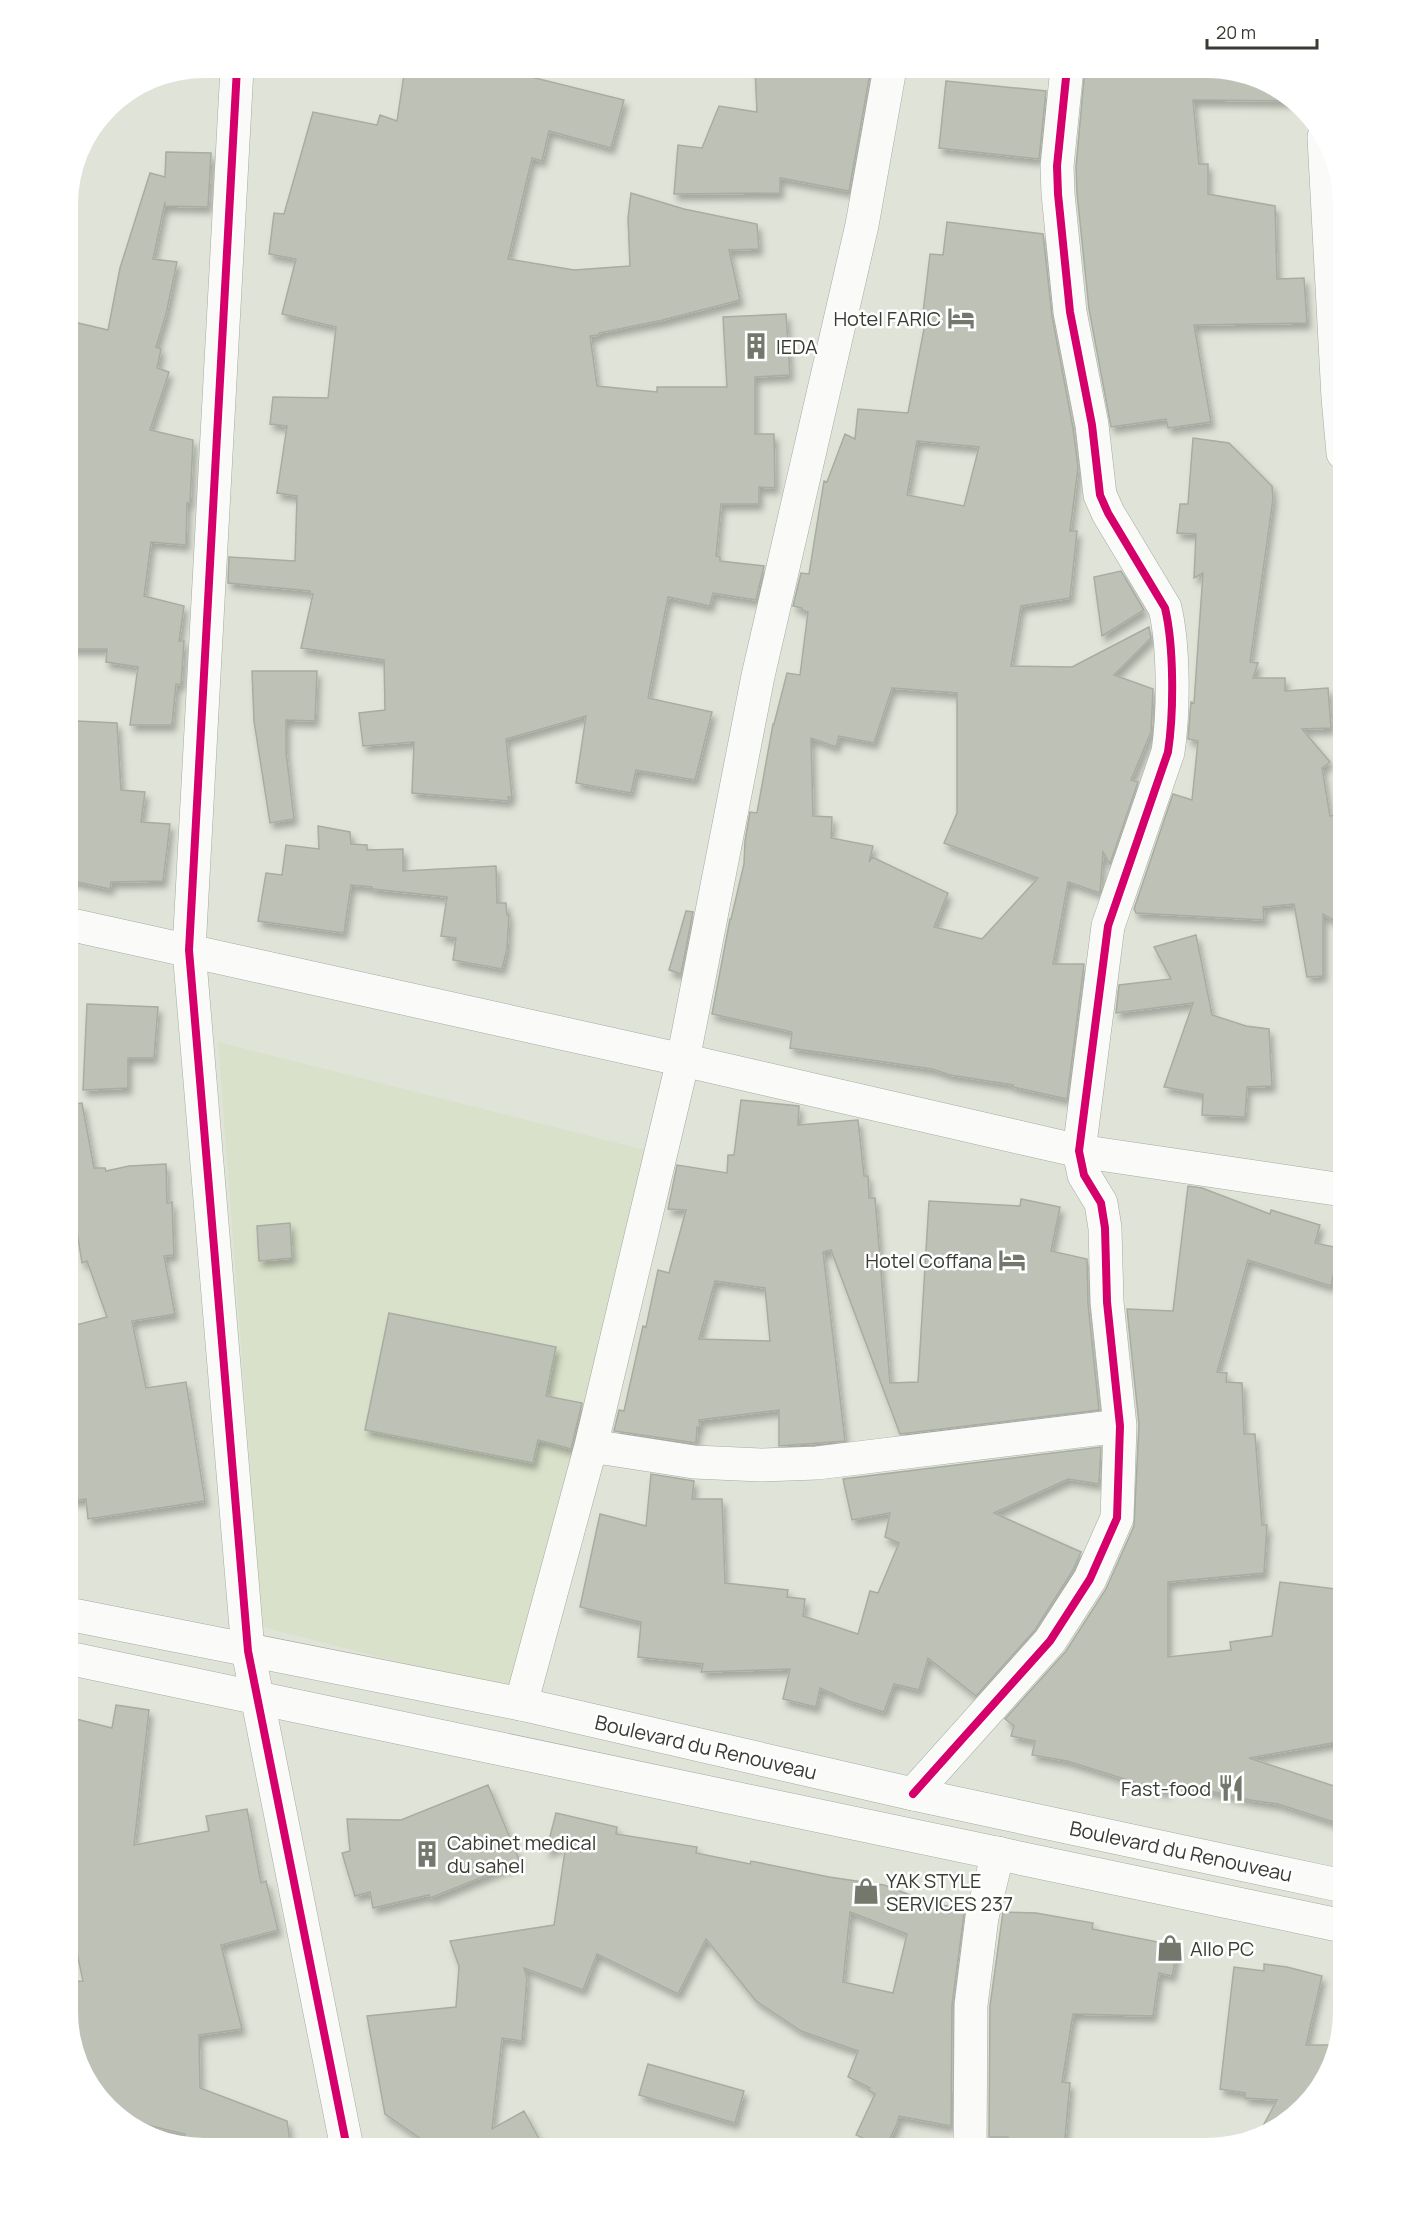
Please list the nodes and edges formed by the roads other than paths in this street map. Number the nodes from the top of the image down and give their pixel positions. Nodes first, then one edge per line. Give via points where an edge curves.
1 (236, 78) edge
2 (888, 78) edge
3 (1066, 78) edge
4 (1325, 161) edge
5 (1333, 305) edge
6 (78, 926) edge
7 (189, 950) junction
8 (683, 1060) junction
9 (1079, 1151) junction
10 (1333, 1188) edge
11 (1120, 1425) junction
12 (591, 1446) junction
13 (78, 1616) edge
14 (248, 1651) junction
15 (78, 1660) edge
16 (258, 1698) junction
17 (521, 1704) junction
18 (913, 1794) junction
19 (998, 1853) junction
20 (1333, 1884) edge
21 (1333, 1924) edge
22 (345, 2138) edge
23 (970, 2138) edge

1 - 7 street
2 - 8 street via 862,225 758,676
3 - 9 street via 1058,194 1070,312 1092,424 1100,495 1165,608 1171,657 1168,752 1107,926
4 - 5 street
6 - 7 street
7 - 8 street
7 - 14 street
8 - 9 street
8 - 12 street
9 - 10 street
9 - 11 street via 1084,1175 1101,1203 1105,1228 1108,1313
11 - 12 street via 805,1464 694,1462
11 - 18 street via 1118,1518 1090,1579 1050,1641
12 - 17 street
13 - 14 street, Boulevard du Renouveau
14 - 16 street
14 - 17 street, Boulevard du Renouveau
15 - 16 street, Boulevard du Renouveau
16 - 19 street, Boulevard du Renouveau
16 - 22 street
17 - 18 street, Boulevard du Renouveau
18 - 20 street, Boulevard du Renouveau
19 - 21 street, Boulevard du Renouveau
19 - 23 street via 982,1917 970,2005

